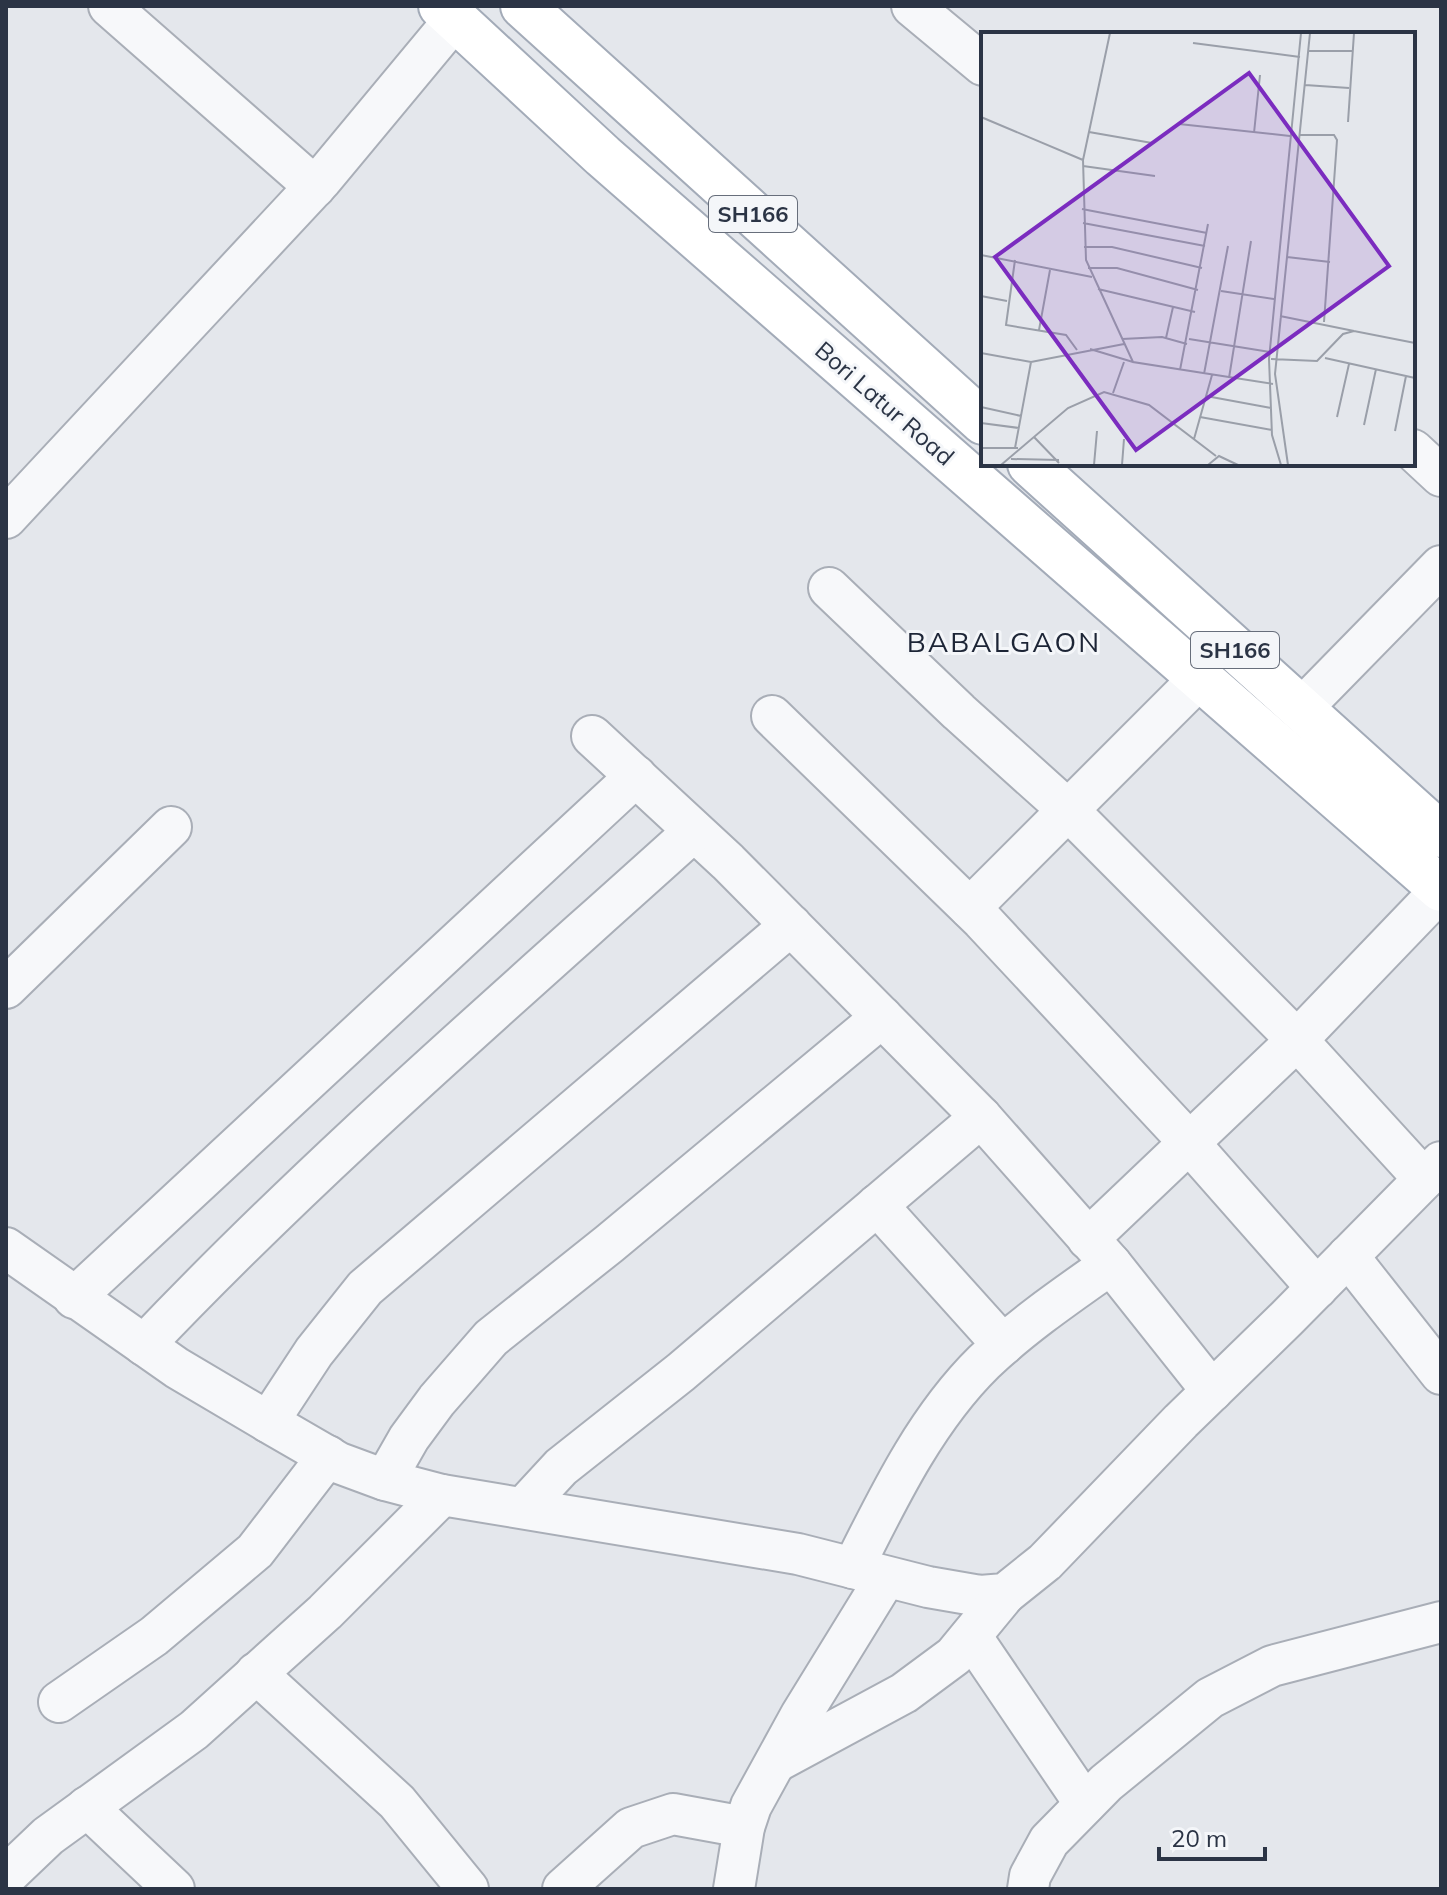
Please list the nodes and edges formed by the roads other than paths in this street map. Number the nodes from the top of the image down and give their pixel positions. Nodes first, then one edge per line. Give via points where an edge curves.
1 (109, 6) edge
2 (523, 6) edge
3 (912, 6) edge
4 (448, 12) edge
5 (981, 63) edge
6 (315, 187) junction
7 (981, 420) edge
8 (1415, 452) edge
9 (1035, 466) edge
10 (1441, 476) edge
11 (6, 518) edge
12 (1441, 566) edge
13 (829, 588) dead end
14 (1200, 678) junction
15 (1301, 709) junction
16 (772, 716) dead end
17 (592, 736) dead end
18 (636, 776) junction
19 (1068, 810) junction
20 (171, 827) dead end
21 (694, 831) junction
22 (1441, 835) edge
23 (1441, 890) edge
24 (970, 908) junction
25 (791, 925) junction
26 (6, 988) edge
27 (882, 1017) junction
28 (1297, 1040) junction
29 (981, 1117) junction
30 (1190, 1144) junction
31 (1433, 1170) edge
32 (877, 1205) junction
33 (6, 1248) edge
34 (1099, 1252) junction
35 (1348, 1256) junction
36 (1317, 1288) junction
37 (74, 1298) junction
38 (144, 1345) junction
39 (1003, 1345) junction
40 (1437, 1360) edge
41 (1212, 1391) junction
42 (268, 1422) junction
43 (328, 1456) junction
44 (385, 1480) junction
45 (442, 1495) junction
46 (524, 1507) junction
47 (869, 1572) junction
48 (1005, 1594) junction
49 (1441, 1622) edge
50 (971, 1636) junction
51 (256, 1673) junction
52 (59, 1702) dead end
53 (776, 1762) junction
54 (1085, 1804) junction
55 (87, 1807) junction
56 (744, 1827) junction
57 (6, 1876) edge
58 (174, 1889) edge
59 (468, 1889) edge
60 (563, 1889) edge
61 (734, 1889) edge
62 (1028, 1889) edge

1 - 6 street
2 - 7 main road, Bori Latur Road / SH166
3 - 5 street
4 - 6 street
4 - 14 main road, Bori Latur Road / SH166 via 603,156
6 - 11 street
8 - 10 street
9 - 15 main road, SH166
12 - 15 street
13 - 19 street
14 - 19 street
14 - 23 main road, Bori Latur Road / SH166
15 - 22 main road, SH166
16 - 24 street
17 - 18 street
18 - 21 street
18 - 37 street
19 - 24 street
19 - 28 street
20 - 26 street
21 - 25 street
21 - 38 street via 343,1148
23 - 28 street
24 - 30 street
25 - 27 street
25 - 42 street via 365,1288
27 - 29 street
27 - 44 street via 491,1338 437,1400
28 - 30 street
28 - 31 street
29 - 32 street
29 - 34 street
30 - 34 street
30 - 36 street
31 - 35 street
32 - 39 street
32 - 46 street via 561,1467
33 - 37 street
34 - 39 street
34 - 41 street
35 - 36 street
35 - 40 street
36 - 41 street
37 - 38 street
38 - 42 street
39 - 47 street via 951,1401 901,1473
41 - 48 street via 1045,1562
42 - 43 street
43 - 44 street
43 - 52 street via 255,1551 154,1636
44 - 45 street
45 - 46 street
45 - 51 street
46 - 47 street via 798,1554
47 - 48 street via 980,1596
47 - 53 street
48 - 50 street
49 - 54 street via 1272,1666 1222,1691
50 - 53 street via 954,1656 904,1693
50 - 54 street
51 - 55 street via 194,1730
51 - 59 street via 397,1802
53 - 56 street
54 - 62 street via 1049,1841
55 - 57 street
55 - 58 street
56 - 60 street via 673,1814 631,1828
56 - 61 street

